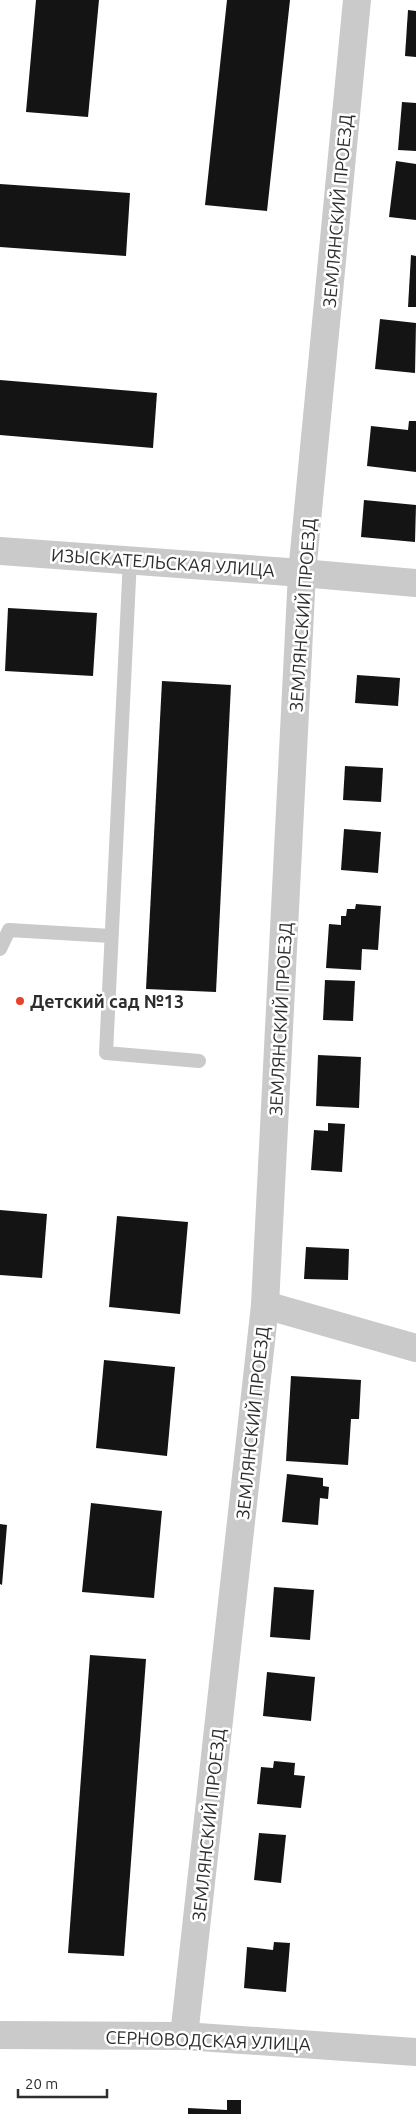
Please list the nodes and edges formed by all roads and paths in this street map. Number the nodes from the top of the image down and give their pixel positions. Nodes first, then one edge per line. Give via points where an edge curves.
1 (357, 0) edge
2 (0, 551) edge
3 (130, 559) junction
4 (302, 573) junction
5 (416, 583) edge
6 (112, 936) junction
7 (0, 949) edge
8 (198, 1061) dead end
9 (266, 1305) junction
10 (416, 1348) edge
11 (0, 2035) edge
12 (184, 2036) junction
13 (416, 2052) edge

1 - 4 street, ЗЕМЛЯНСКИЙ ПРОЕЗД
2 - 3 street, ИЗЫСКАТЕЛЬСКАЯ УЛИЦА
3 - 4 street, ИЗЫСКАТЕЛЬСКАЯ УЛИЦА
3 - 6 lane
4 - 5 street, ИЗЫСКАТЕЛЬСКАЯ УЛИЦА
4 - 9 street, ЗЕМЛЯНСКИЙ ПРОЕЗД
6 - 7 lane via 9,930
6 - 8 lane via 106,1053
9 - 10 street
9 - 12 street, ЗЕМЛЯНСКИЙ ПРОЕЗД
11 - 12 street, СЕРНОВОДСКАЯ УЛИЦА
12 - 13 street, СЕРНОВОДСКАЯ УЛИЦА

